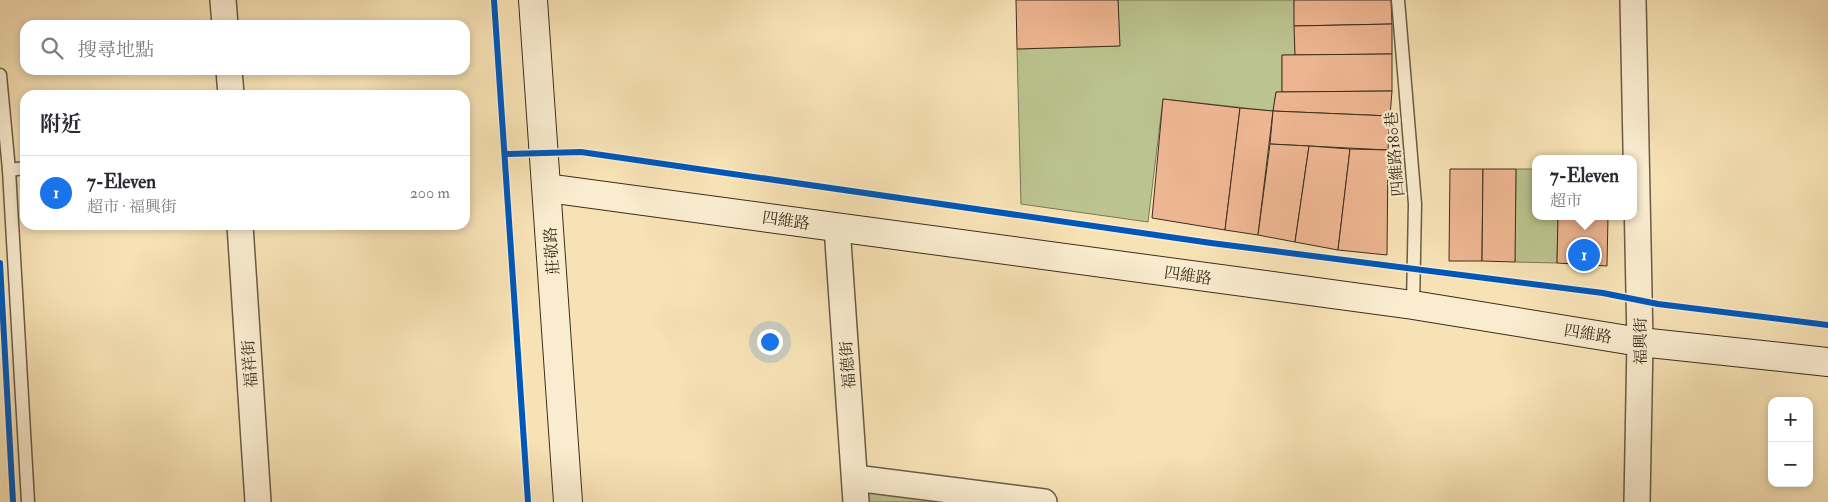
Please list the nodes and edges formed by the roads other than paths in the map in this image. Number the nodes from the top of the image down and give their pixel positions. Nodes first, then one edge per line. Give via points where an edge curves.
1 (223, 0) edge
2 (533, 0) edge
3 (1398, 0) edge
4 (1633, 0) edge
5 (225, 20) edge
6 (229, 75) edge
7 (0, 76) edge
8 (231, 90) edge
9 (1636, 155) edge
10 (20, 169) edge
11 (9, 170) junction
12 (547, 188) junction
13 (1637, 195) edge
14 (837, 227) junction
15 (240, 230) edge
16 (1413, 305) junction
17 (1640, 342) junction
18 (1828, 362) edge
19 (855, 490) edge
20 (28, 502) edge
21 (258, 502) edge
22 (568, 502) edge
23 (1044, 502) edge
24 (1637, 502) edge

1 - 5 street
2 - 12 street, 莊敬路
3 - 16 lane, 四維路180巷 via 1414,204
4 - 9 street, 福興街
6 - 8 street
7 - 11 lane
10 - 11 lane
11 - 20 lane
12 - 14 street, 四維路
12 - 22 street, 莊敬路
13 - 17 street, 福興街
14 - 16 street, 四維路
14 - 19 street, 福德街
15 - 21 street, 福祥街
16 - 17 street, 四維路
17 - 18 street, 四維路
17 - 24 street, 福興街
19 - 23 street

